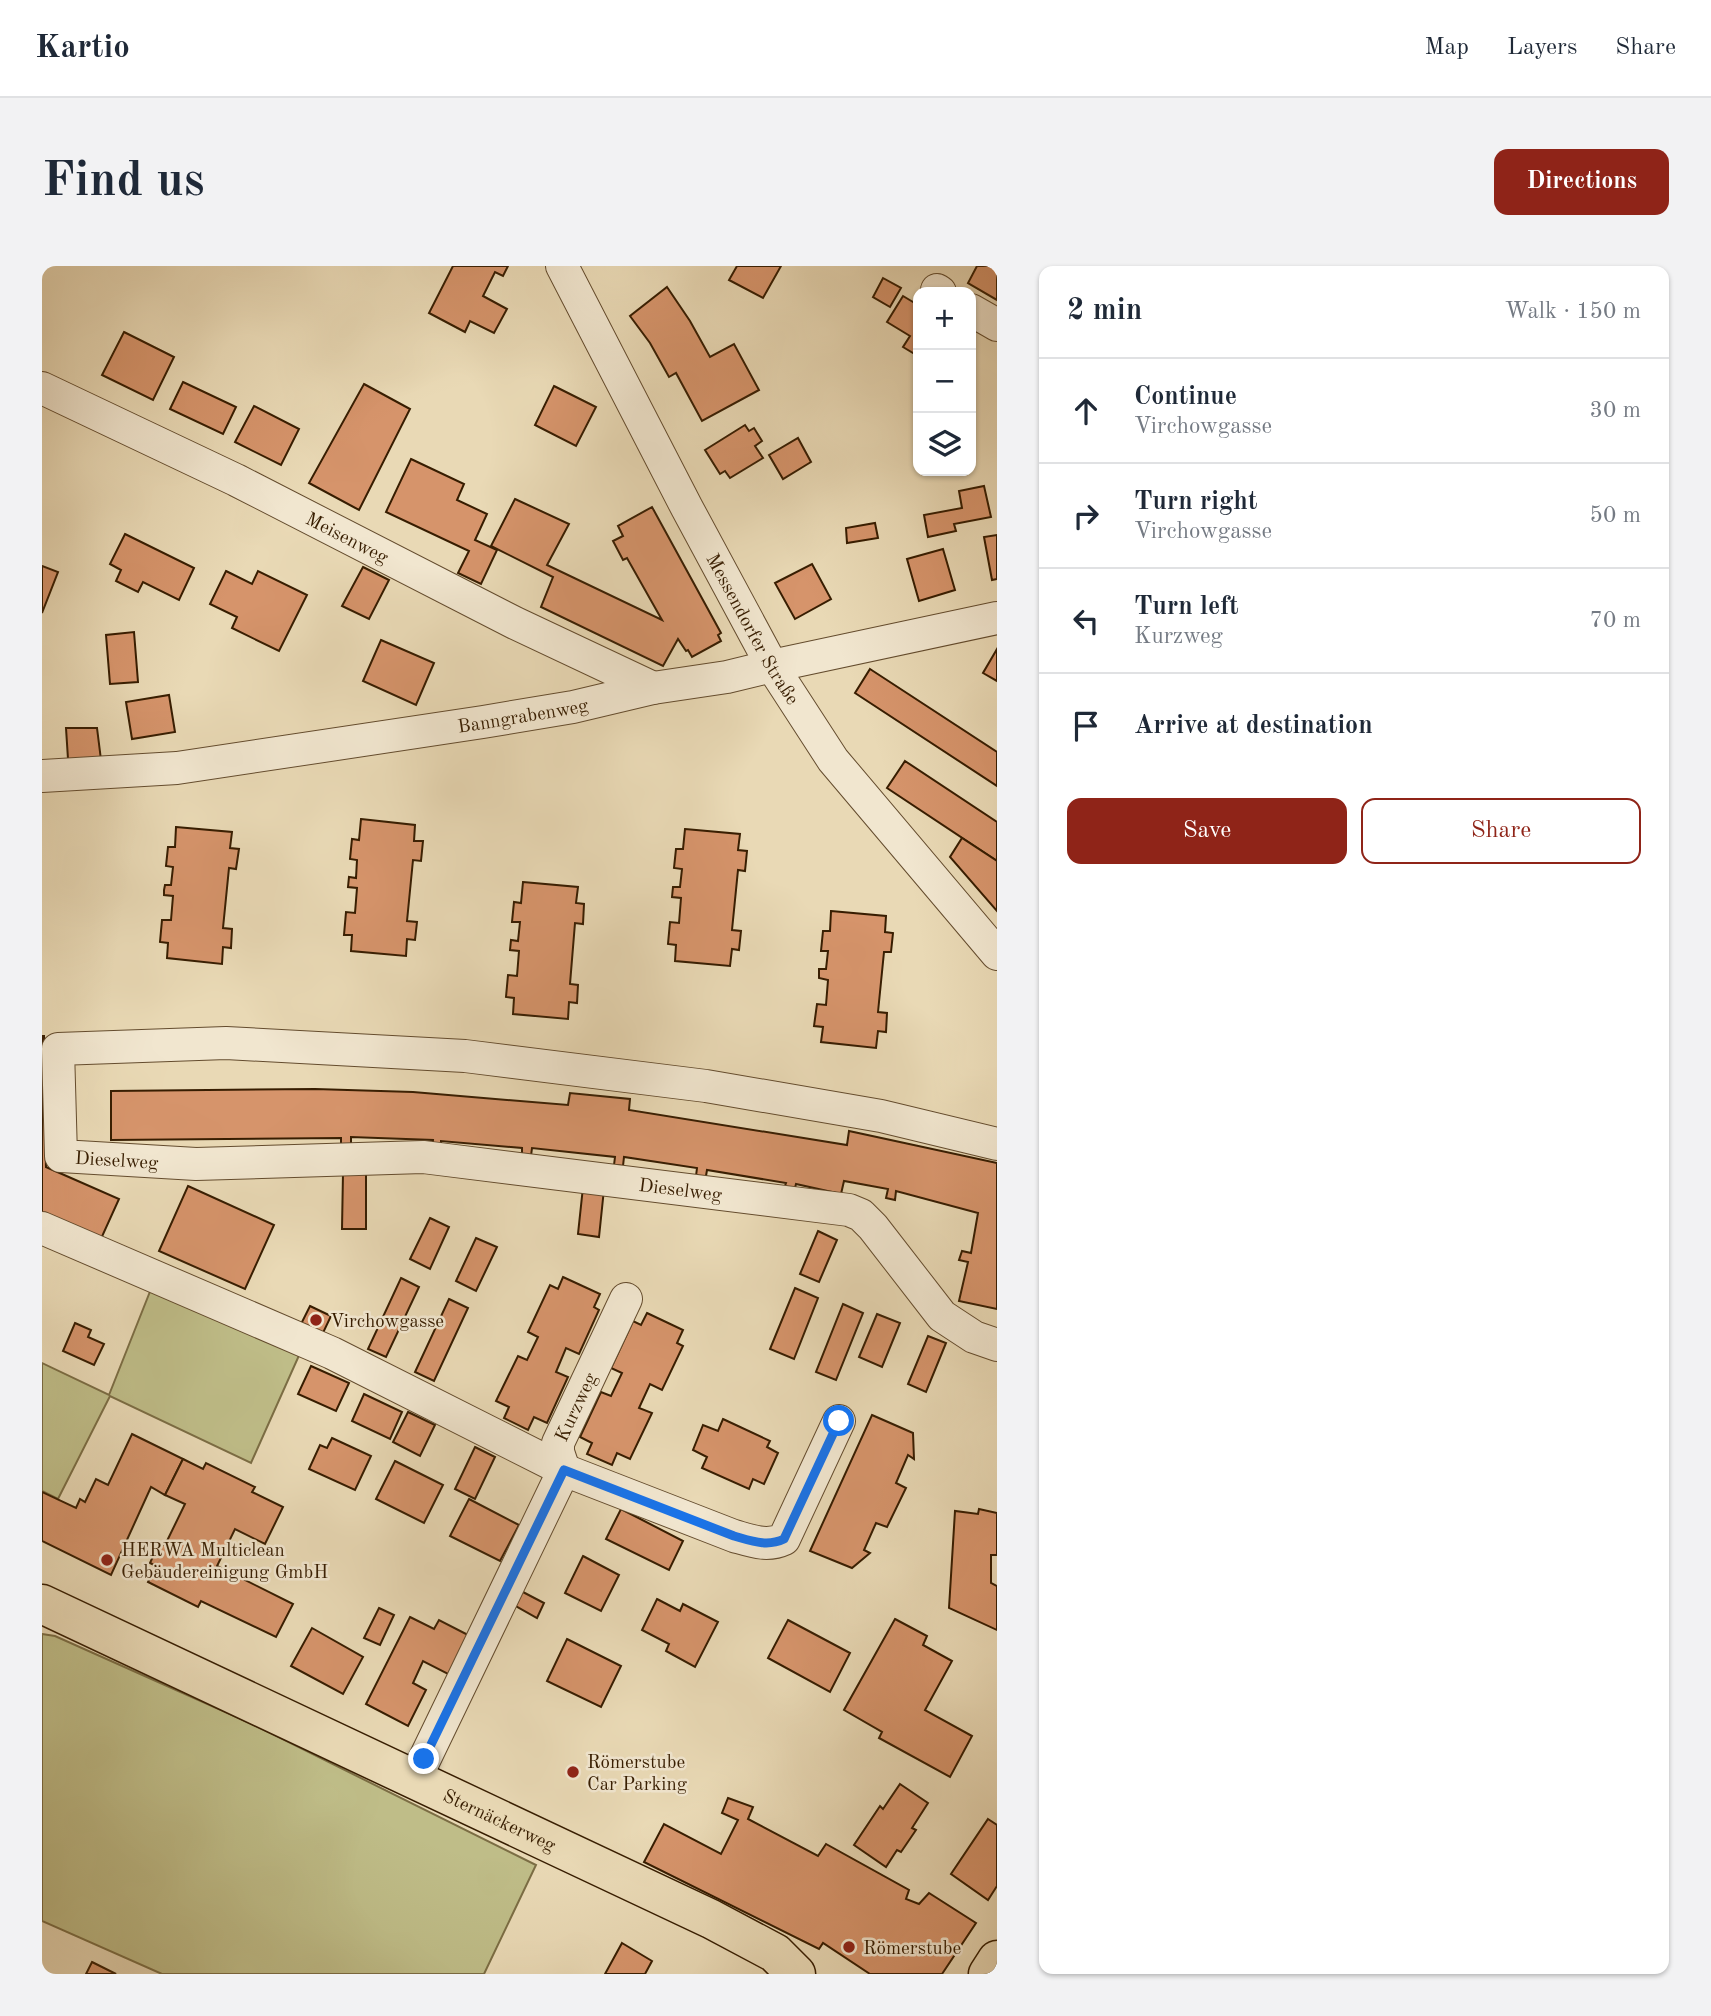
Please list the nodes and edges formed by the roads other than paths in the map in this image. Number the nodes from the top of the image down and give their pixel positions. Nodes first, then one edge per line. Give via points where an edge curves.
1 (562, 266) edge
2 (976, 313) edge
3 (997, 325) edge
4 (42, 388) edge
5 (997, 618) edge
6 (772, 666) junction
7 (653, 688) junction
8 (42, 776) edge
9 (997, 954) edge
10 (997, 1144) edge
11 (42, 1228) edge
12 (626, 1299) dead end
13 (997, 1345) edge
14 (839, 1421) dead end
15 (564, 1470) junction
16 (42, 1604) edge
17 (415, 1779) junction
18 (997, 1960) edge
19 (796, 1974) edge
20 (988, 1974) edge

1 - 6 street, Messendorfer Straße
2 - 3 street
4 - 7 street, Meisenweg
5 - 6 street, Banngrabenweg
6 - 7 street, Banngrabenweg
6 - 9 street, Messendorfer Straße via 832,760
7 - 8 street, Banngrabenweg via 547,711 177,768
10 - 13 street, Dieselweg via 881,1116 706,1086 465,1056 226,1043 58,1049 61,1156 196,1164 423,1157 849,1210 873,1227 942,1316 974,1337
11 - 15 street via 332,1353
12 - 15 street, Kurzweg via 558,1443
14 - 15 street via 784,1539 775,1543 734,1536
15 - 17 street, Kurzweg
16 - 17 main road, Sternäckerweg
17 - 19 main road, Sternäckerweg via 712,1919 775,1953
18 - 20 main road

